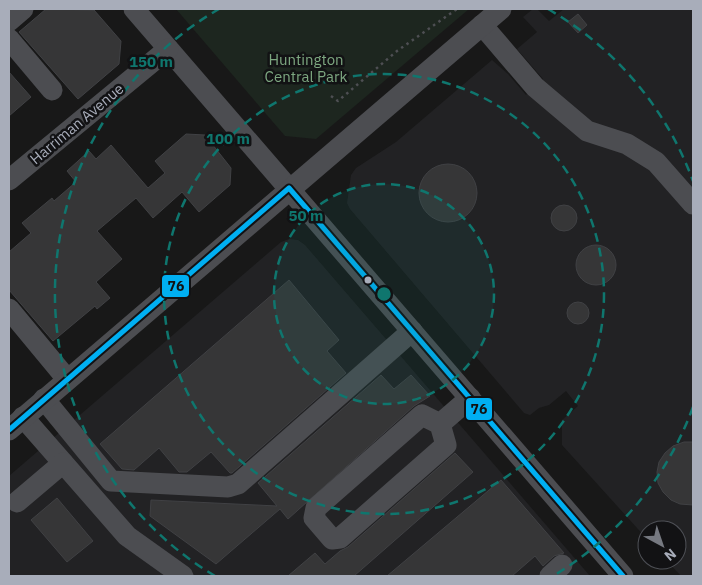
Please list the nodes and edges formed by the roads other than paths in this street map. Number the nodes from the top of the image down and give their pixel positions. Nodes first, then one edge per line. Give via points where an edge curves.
1 (23, 9) edge
2 (134, 9) edge
3 (501, 9) edge
4 (9, 21) edge
5 (482, 25) junction
6 (9, 40) edge
7 (168, 49) junction
8 (52, 90) dead end
9 (9, 180) edge
10 (289, 188) junction
11 (693, 204) edge
12 (9, 309) edge
13 (412, 331) junction
14 (67, 379) junction
15 (470, 398) junction
16 (44, 400) junction
17 (14, 422) edge
18 (440, 424) junction
19 (63, 463) junction
20 (17, 502) dead end
21 (183, 576) edge
22 (623, 576) edge

1 - 4 street
2 - 7 street
3 - 5 street
5 - 10 street via 317,168
5 - 11 street via 535,87 587,130 627,144 656,162
6 - 8 street
7 - 9 street, Harriman Avenue
7 - 10 street
10 - 13 street
10 - 14 street
12 - 14 street
13 - 15 street
13 - 16 street via 238,484 228,488 111,481
14 - 16 street
15 - 18 street
15 - 22 street
16 - 17 street
17 - 19 street
18 - 18 street via 446,445 340,538 332,539 314,518 316,508 422,416
19 - 20 street
19 - 21 street via 127,536

